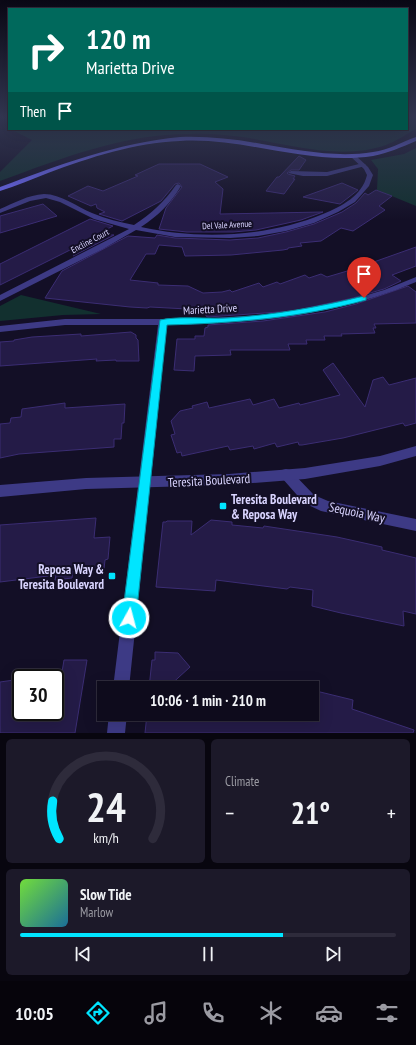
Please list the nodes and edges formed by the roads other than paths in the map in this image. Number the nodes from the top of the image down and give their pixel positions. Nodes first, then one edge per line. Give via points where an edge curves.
1 (103, 151) edge
2 (292, 151) edge
3 (389, 151) edge
4 (353, 156) junction
5 (363, 165) junction
6 (291, 172) dead end
7 (178, 186) dead end
8 (0, 190) edge
9 (0, 211) edge
10 (133, 228) junction
11 (416, 279) edge
12 (0, 298) edge
13 (163, 322) junction
14 (0, 329) edge
15 (416, 451) edge
16 (286, 474) junction
17 (145, 482) junction
18 (0, 491) edge
19 (416, 525) edge
20 (122, 681) edge
21 (117, 721) edge
22 (116, 733) edge

1 - 8 main road
2 - 4 main road
3 - 4 main road
4 - 5 street
5 - 6 street via 337,172 306,175
5 - 10 street, Del Vale Avenue via 369,171 369,178 360,194 327,215 295,226 255,233 210,236 169,234
7 - 10 street, Encline Court via 166,204
9 - 10 street, Del Vale Avenue via 45,196 56,198 98,218
10 - 12 street, Encline Court
11 - 13 street, Marietta Drive via 364,298 311,311 227,321
13 - 14 street, Marietta Drive via 52,323
13 - 17 street
15 - 16 street, Teresita Boulevard via 356,465
16 - 17 street, Teresita Boulevard via 207,481
16 - 19 street, Sequoia Way via 309,499 326,507
17 - 18 street, Teresita Boulevard via 95,483
17 - 20 street
21 - 22 street

